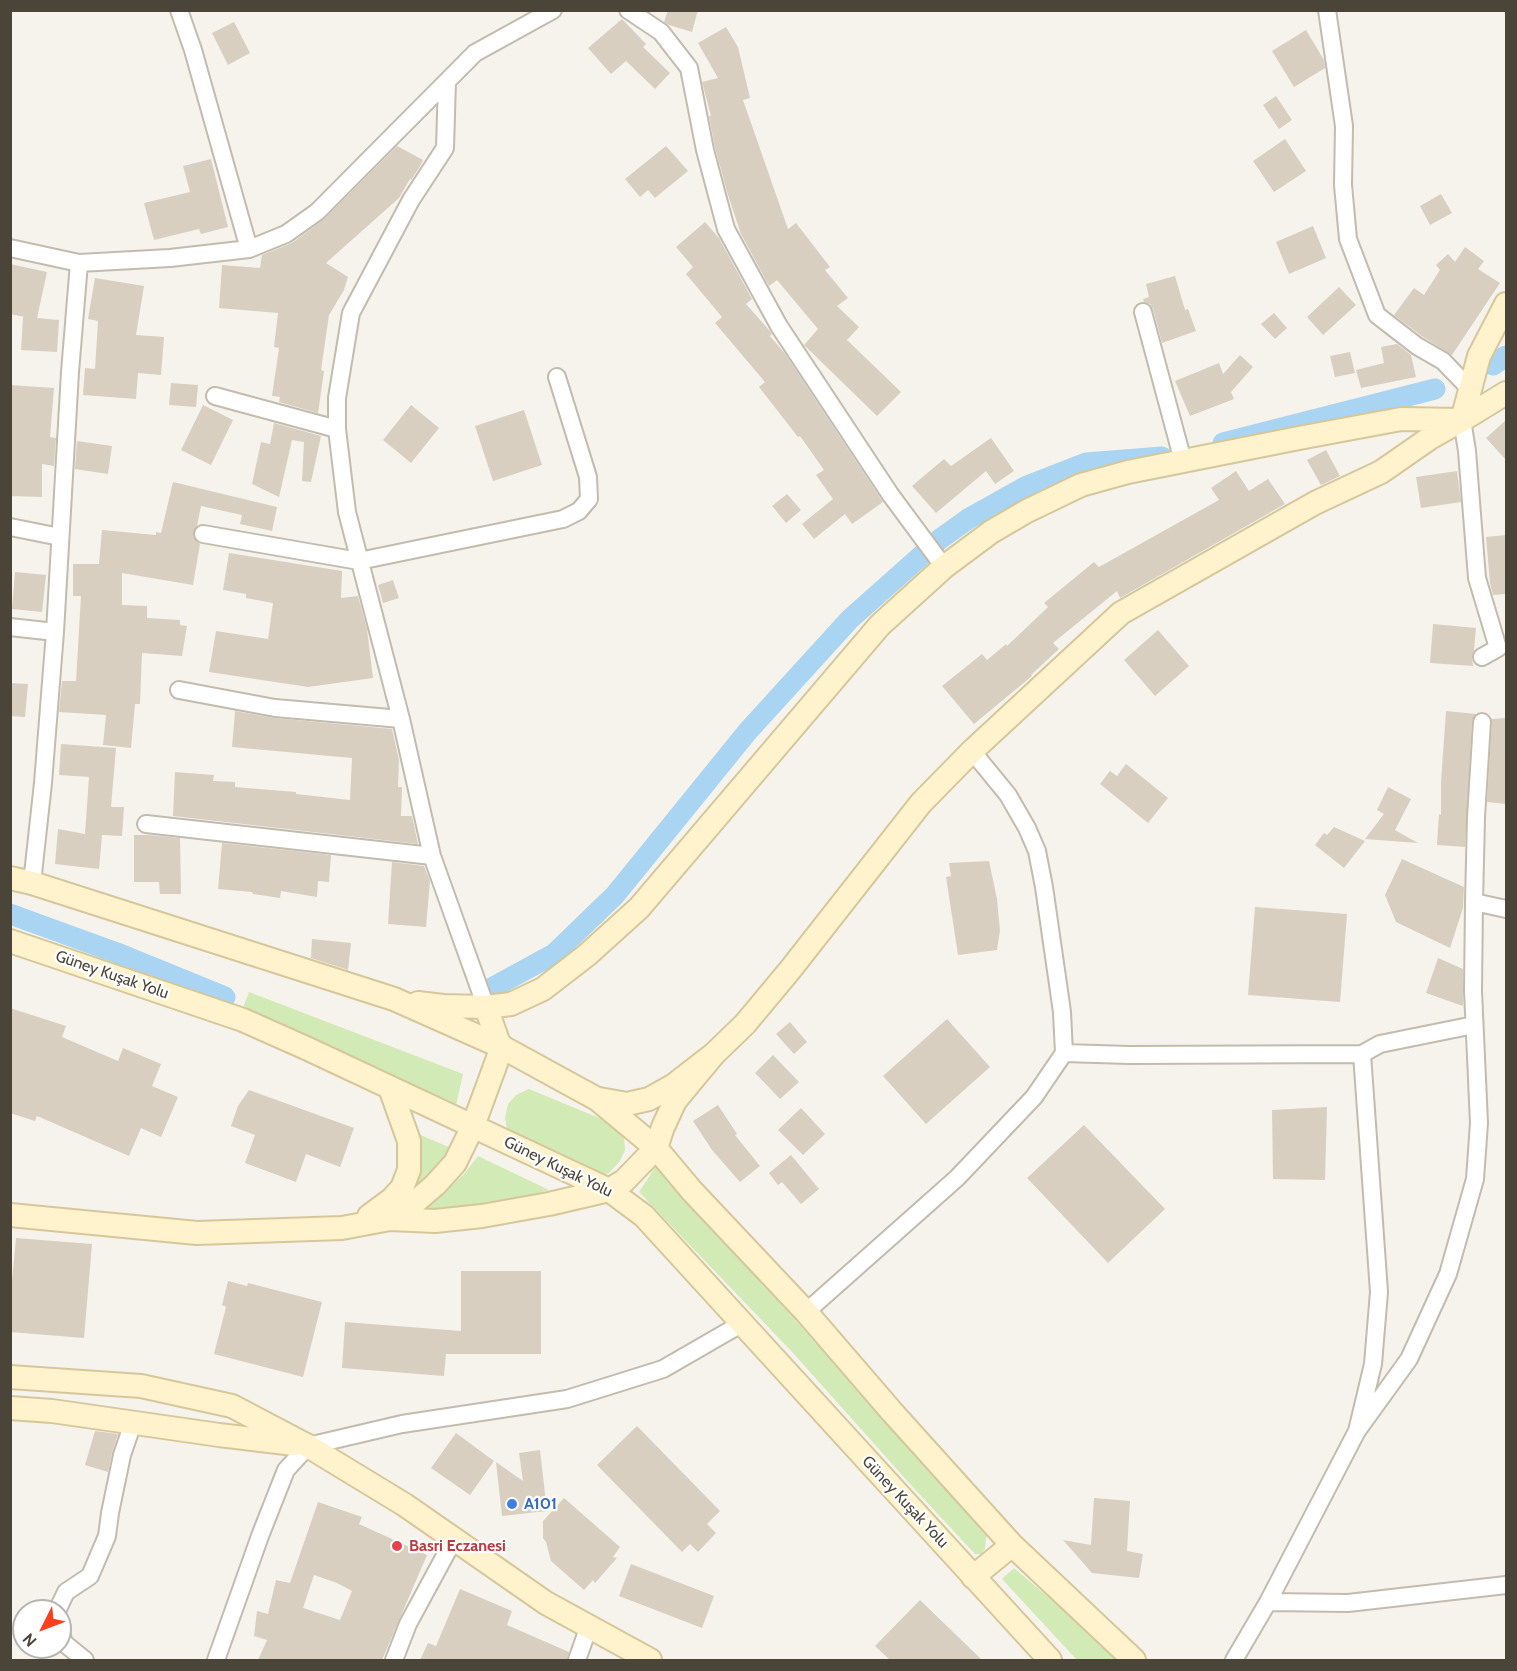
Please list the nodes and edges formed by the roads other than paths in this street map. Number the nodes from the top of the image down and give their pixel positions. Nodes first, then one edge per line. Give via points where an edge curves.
1 (179, 10) edge
2 (552, 10) edge
3 (628, 10) edge
4 (1327, 10) edge
5 (447, 81) junction
6 (10, 248) edge
7 (249, 249) junction
8 (79, 263) junction
9 (1506, 304) edge
10 (1143, 312) dead end
11 (557, 377) dead end
12 (1470, 389) junction
13 (1506, 393) edge
14 (215, 396) dead end
15 (1462, 420) junction
16 (337, 429) junction
17 (1183, 461) junction
18 (10, 527) edge
19 (203, 534) dead end
20 (60, 537) junction
21 (359, 561) junction
22 (942, 563) junction
23 (10, 627) edge
24 (55, 632) junction
25 (1482, 657) dead end
26 (179, 690) dead end
27 (401, 719) junction
28 (1482, 722) dead end
29 (972, 751) junction
30 (146, 824) dead end
31 (432, 856) junction
32 (21, 880) edge
33 (1474, 902) junction
34 (1506, 909) edge
35 (10, 941) edge
36 (394, 999) junction
37 (486, 1007) junction
38 (1474, 1025) junction
39 (502, 1047) junction
40 (1064, 1053) junction
41 (1362, 1053) junction
42 (714, 1054) junction
43 (390, 1088) junction
44 (597, 1099) junction
45 (473, 1126) junction
46 (656, 1148) junction
47 (609, 1190) junction
48 (10, 1215) edge
49 (390, 1219) junction
50 (342, 1228) junction
51 (806, 1312) junction
52 (741, 1324) junction
53 (10, 1377) edge
54 (10, 1408) edge
55 (133, 1423) junction
56 (1358, 1431) junction
57 (308, 1446) junction
58 (454, 1539) junction
59 (1012, 1545) junction
60 (973, 1577) junction
61 (1506, 1585) edge
62 (63, 1599) edge
63 (1268, 1602) junction
64 (589, 1626) junction
65 (72, 1649) edge
66 (85, 1660) edge
67 (216, 1660) edge
68 (394, 1660) edge
69 (577, 1660) edge
70 (650, 1660) edge
71 (1050, 1660) edge
72 (1134, 1660) edge
73 (1234, 1660) edge

1 - 7 street
2 - 5 street via 475,53
3 - 22 street via 662,32 689,68 726,229 779,326 890,494
4 - 12 street via 1344,126 1343,185 1348,239 1377,315 1443,362
5 - 7 street via 317,212 286,234
5 - 16 street via 446,148 411,200 351,313 337,398
6 - 8 street
7 - 8 street
8 - 20 street
9 - 12 main road via 1479,356
10 - 17 street
11 - 21 street via 588,477 589,499 579,511 563,519
12 - 15 main road
13 - 15 main road
14 - 16 street
15 - 17 main road via 1401,419
15 - 25 street via 1477,578 1498,648
15 - 29 main road via 1382,472 1314,503 1121,613
16 - 21 street via 347,513
17 - 22 main road via 1081,485 1026,511
18 - 20 street
19 - 21 street
20 - 24 street
21 - 27 street
22 - 37 main road via 880,625 639,908 543,989 511,1004
23 - 24 street
24 - 32 street via 43,783
26 - 27 street via 274,708
27 - 31 street
28 - 33 street
29 - 40 street via 1008,795 1037,851 1062,1012
29 - 42 main road via 921,803 790,970
30 - 31 street
31 - 37 street
32 - 36 main road
33 - 34 street
33 - 38 street
35 - 43 main road, Güney Kuşak Yolu via 243,1020
36 - 37 main road
36 - 39 main road
37 - 39 main road
38 - 41 street via 1380,1044
38 - 56 street via 1479,1123 1475,1179 1448,1274 1409,1359
39 - 44 main road
39 - 45 main road
40 - 41 street
40 - 51 street via 1034,1097 957,1178
41 - 56 street via 1379,1292 1373,1364
42 - 44 main road via 649,1099 627,1104
42 - 46 main road via 675,1101
43 - 45 main road, Güney Kuşak Yolu
43 - 50 main road via 409,1141 409,1170 402,1188 392,1199 369,1216
44 - 46 main road
45 - 47 main road, Güney Kuşak Yolu
45 - 49 main road via 455,1163 435,1185
46 - 47 main road via 635,1171
46 - 51 main road
47 - 49 main road via 482,1216 435,1221
47 - 52 main road, Güney Kuşak Yolu via 644,1216
48 - 50 main road via 197,1233
49 - 50 main road
51 - 59 main road
52 - 57 street via 663,1369 567,1399 402,1424
52 - 60 main road, Güney Kuşak Yolu
53 - 57 main road via 141,1386 232,1406
54 - 55 main road
55 - 57 main road
55 - 62 street via 122,1455 107,1536 90,1576 66,1592
56 - 63 street
57 - 58 main road
57 - 67 street via 286,1470
58 - 64 main road via 546,1603
58 - 68 street via 408,1624
59 - 60 main road
59 - 72 main road
60 - 71 main road, Güney Kuşak Yolu
61 - 63 street via 1348,1603
63 - 73 street
64 - 69 street
64 - 70 main road
65 - 66 street

